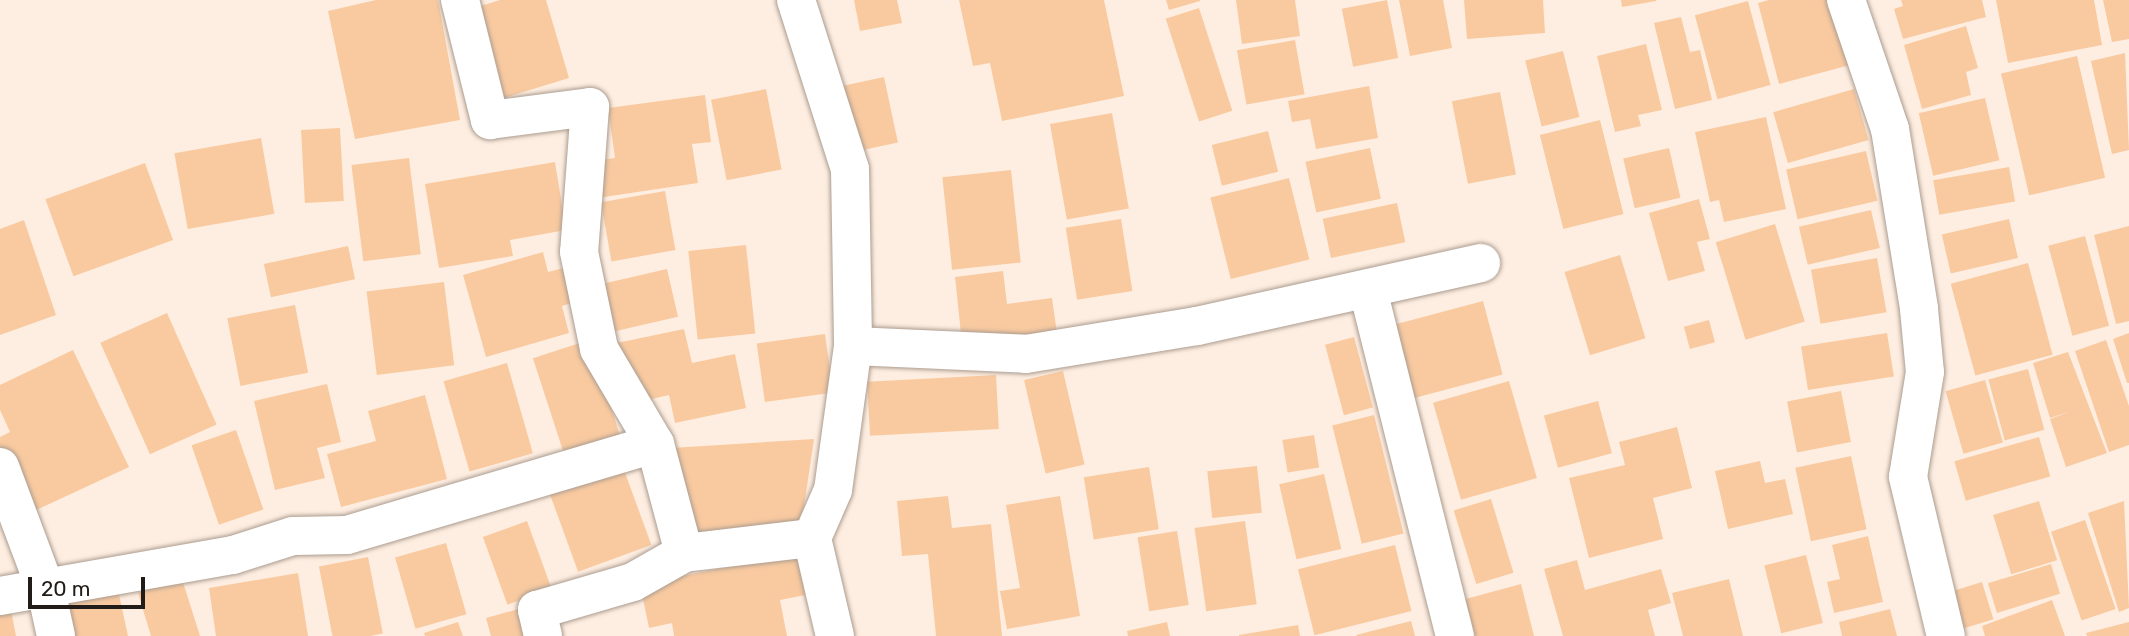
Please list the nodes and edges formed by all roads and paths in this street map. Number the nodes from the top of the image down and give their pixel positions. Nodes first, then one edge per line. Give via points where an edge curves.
1 (460, 0) edge
2 (796, 0) edge
3 (1846, 0) edge
4 (1481, 262) dead end
5 (1368, 290) junction
6 (853, 346) junction
7 (655, 444) junction
8 (0, 467) edge
9 (812, 538) junction
10 (684, 553) junction
11 (46, 590) junction
12 (0, 596) edge
13 (56, 636) edge
14 (543, 636) edge
15 (835, 636) edge
16 (1455, 636) edge
17 (1946, 636) edge

1 - 7 street via 490,120 590,107 579,252 599,349
2 - 6 street via 850,169
3 - 17 street via 1890,129 1919,309 1925,372 1908,477
4 - 5 street
5 - 6 street via 1026,354
5 - 16 street
6 - 9 street via 833,489
7 - 10 street
7 - 11 street via 347,535 293,536 233,555
8 - 11 street
9 - 10 street
9 - 15 street
10 - 14 street via 633,582 537,610
11 - 12 street
11 - 13 street

